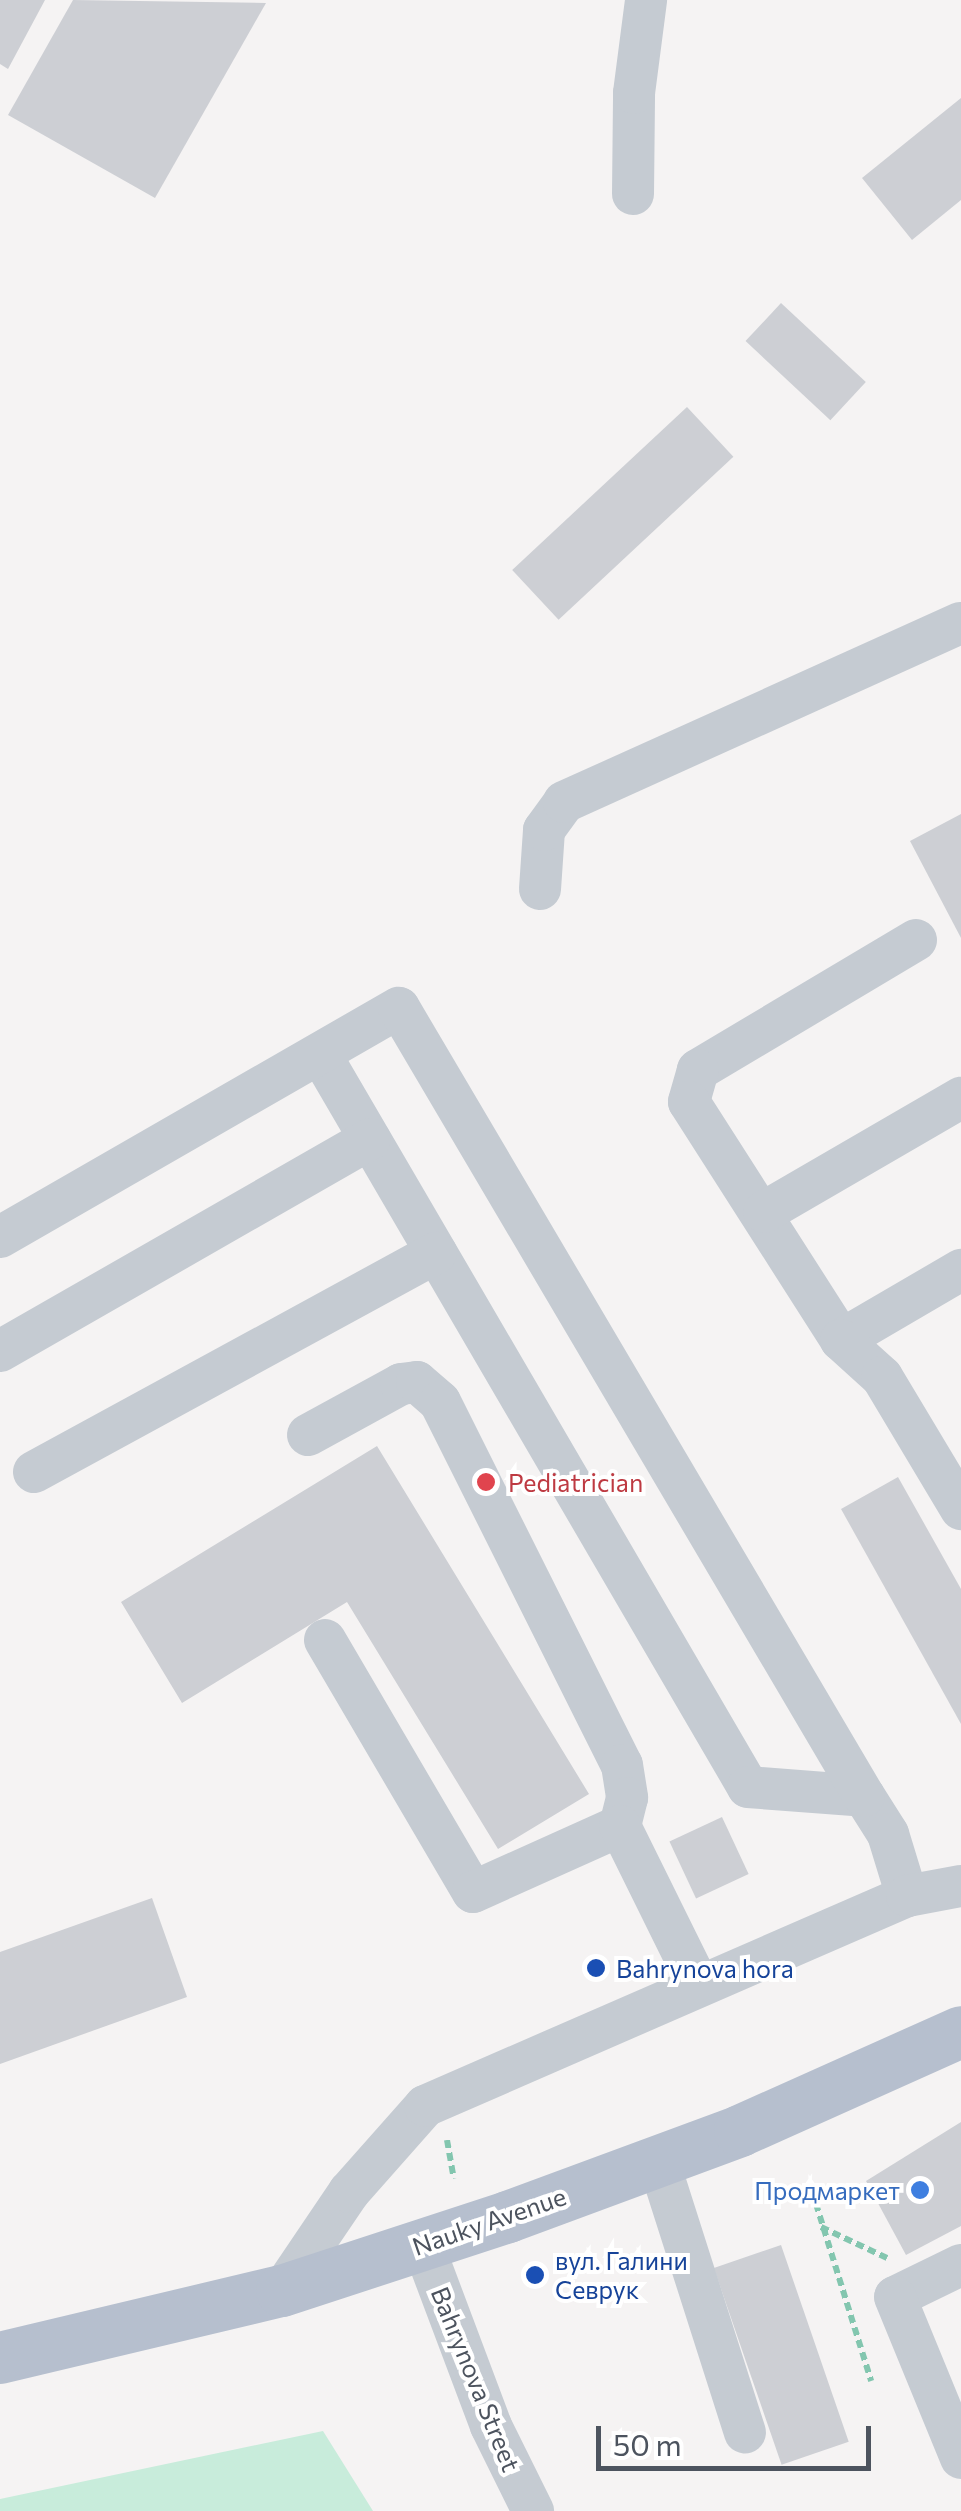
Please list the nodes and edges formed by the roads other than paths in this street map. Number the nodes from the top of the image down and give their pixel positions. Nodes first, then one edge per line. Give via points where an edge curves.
1 (646, 0) edge
2 (633, 194) dead end
3 (961, 623) edge
4 (540, 889) dead end
5 (916, 940) dead end
6 (322, 1058) junction
7 (961, 1098) edge
8 (370, 1139) junction
9 (764, 1212) junction
10 (0, 1237) edge
11 (436, 1253) junction
12 (961, 1270) edge
13 (841, 1340) junction
14 (0, 1351) edge
15 (308, 1435) dead end
16 (34, 1472) dead end
17 (961, 1509) edge
18 (325, 1640) dead end
19 (864, 1796) junction
20 (620, 1826) junction
21 (961, 1886) edge
22 (907, 1896) junction
23 (698, 1986) junction
24 (961, 2032) edge
25 (658, 2160) junction
26 (423, 2245) junction
27 (961, 2265) edge
28 (282, 2291) junction
29 (0, 2358) edge
30 (745, 2432) dead end
31 (961, 2458) edge
32 (532, 2511) edge

1 - 2 street via 634,93
3 - 4 street via 564,802 544,830
5 - 9 street via 698,1070 689,1102
6 - 8 street
6 - 10 street
6 - 19 street via 399,1008
7 - 9 street
8 - 11 street
8 - 14 street
9 - 13 street
11 - 16 street
11 - 19 street via 748,1787
12 - 13 street
13 - 17 street via 882,1377
15 - 20 street via 400,1384 417,1382 440,1402 622,1766 628,1798
18 - 20 street via 473,1892
19 - 22 street via 888,1834
20 - 23 street
21 - 22 street
22 - 23 street
23 - 28 street via 425,2106 350,2192
24 - 25 main road, Nauky Avenue
25 - 26 main road, Nauky Avenue
25 - 30 street
26 - 28 main road, Nauky Avenue
26 - 32 street, Bahrynova Street via 491,2426
27 - 31 street via 896,2298
28 - 29 main road, Nauky Avenue

